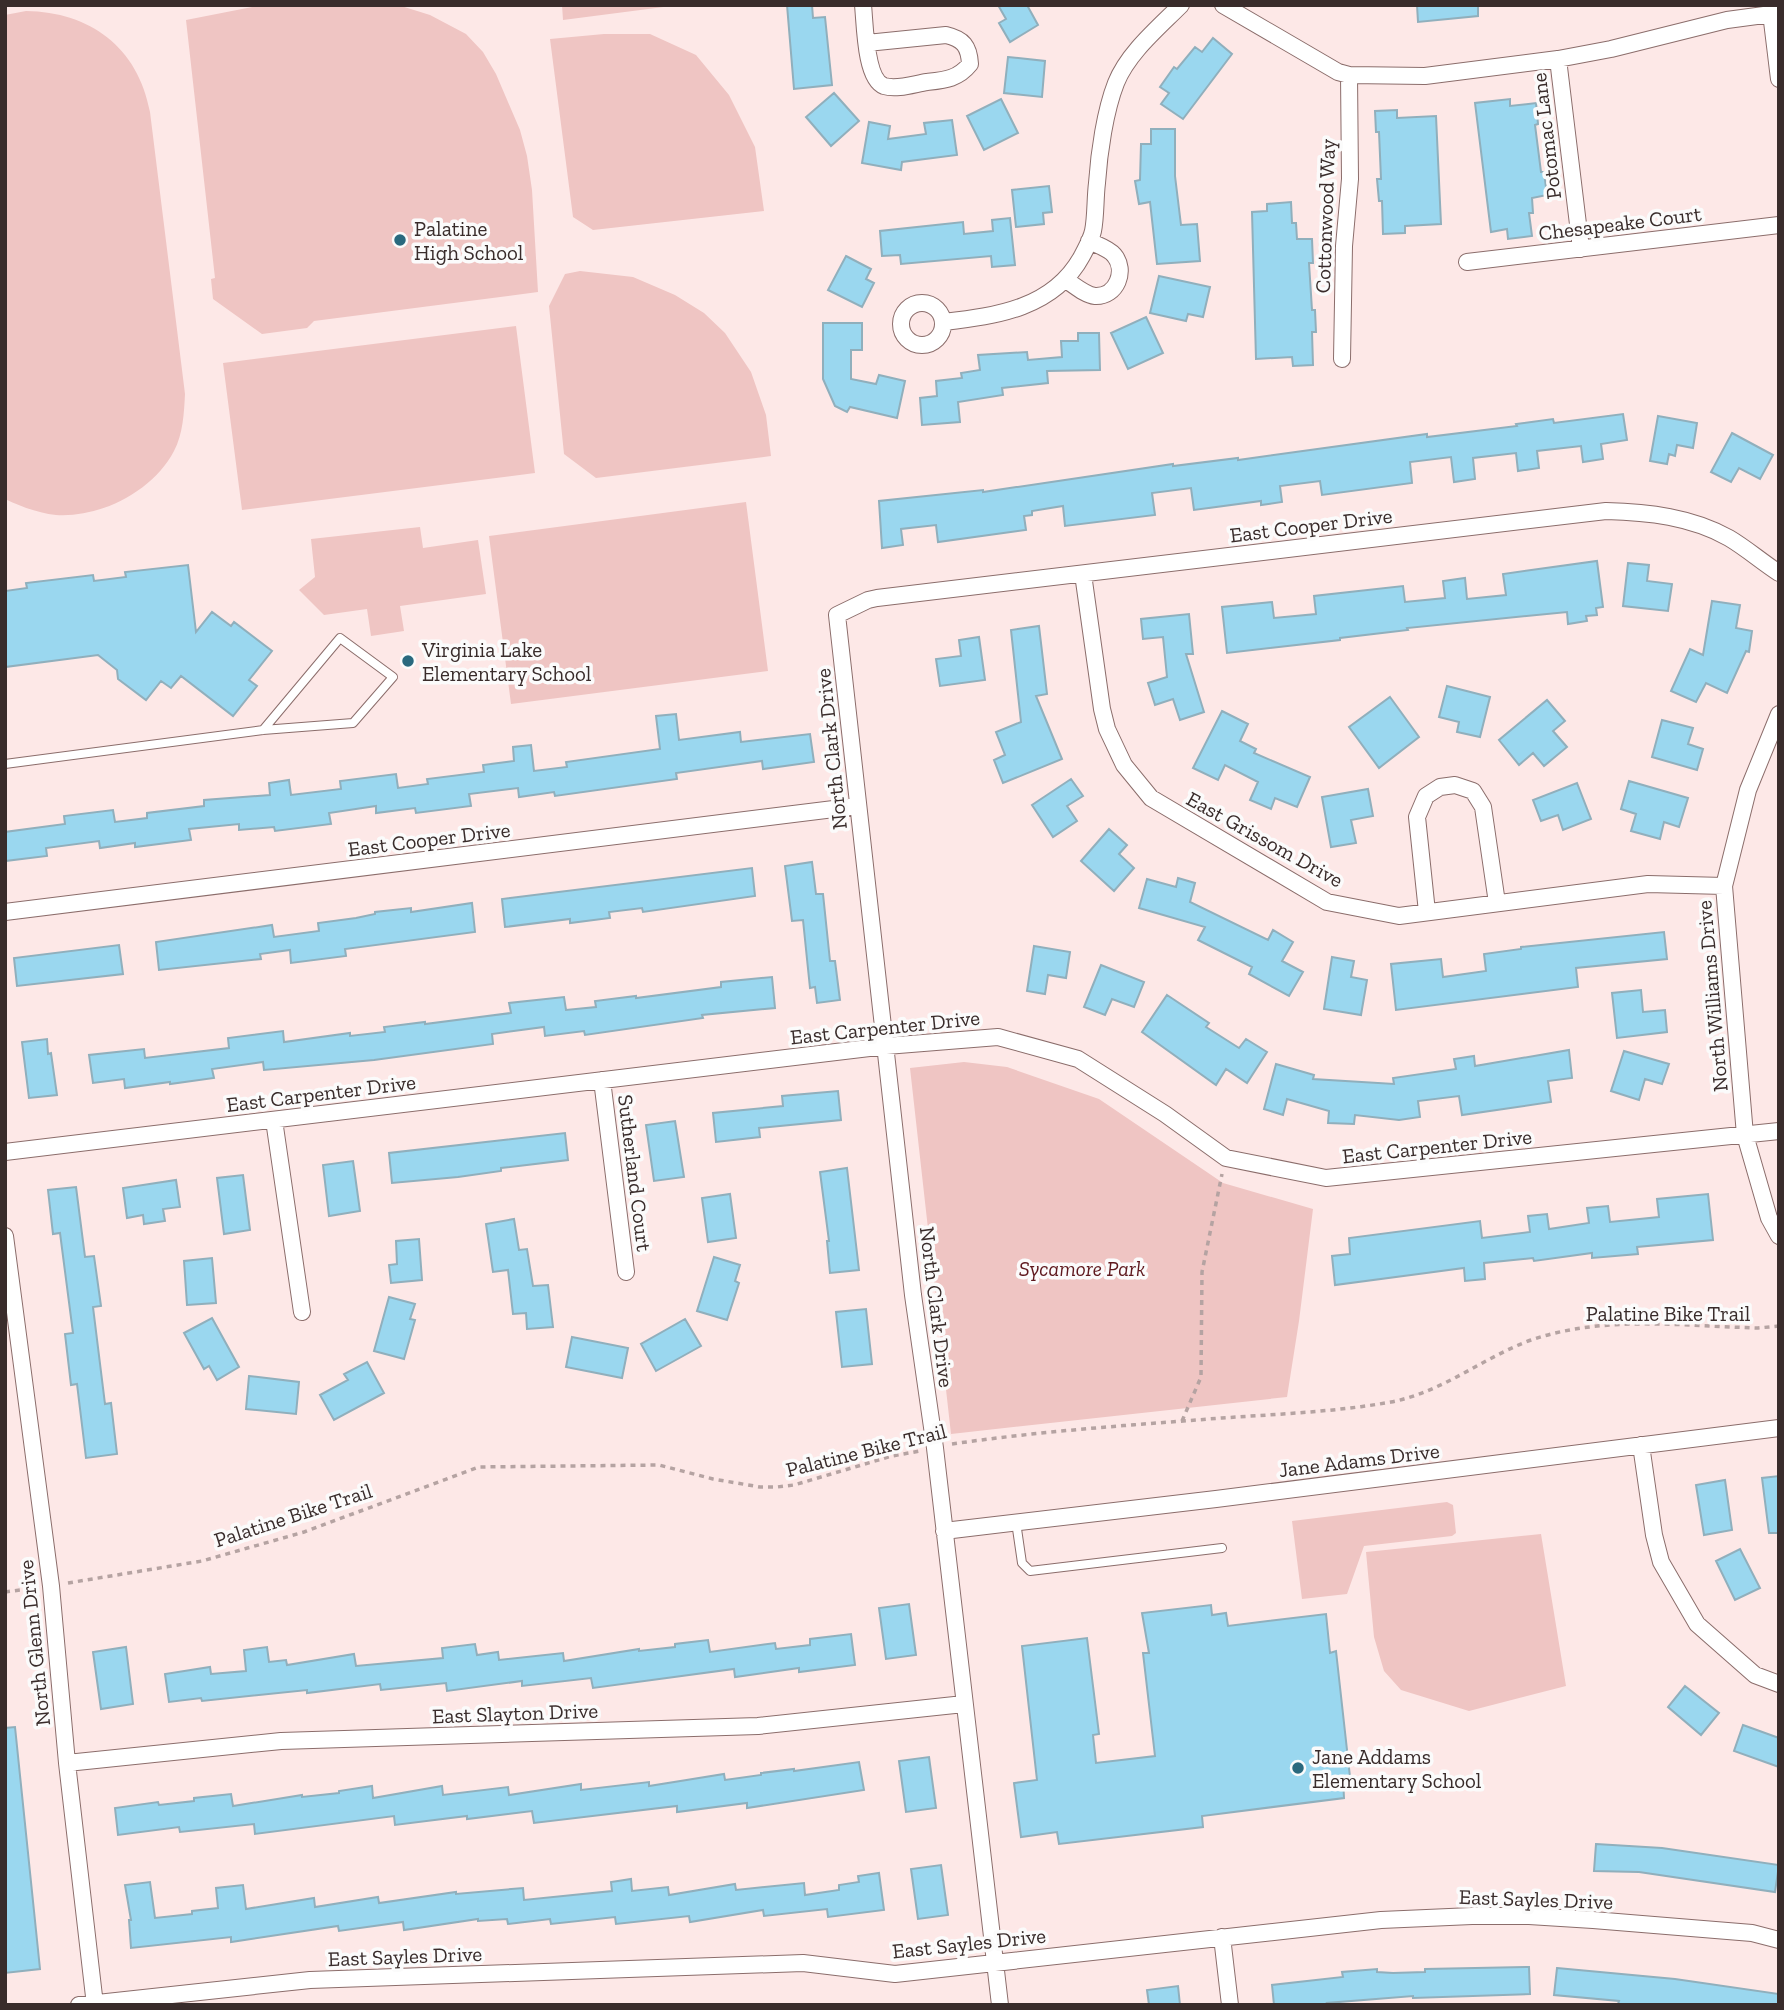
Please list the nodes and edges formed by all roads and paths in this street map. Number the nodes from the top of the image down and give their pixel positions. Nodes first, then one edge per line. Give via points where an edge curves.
1 (863, 5) edge
2 (1181, 5) edge
3 (1223, 5) edge
4 (1775, 13) edge
5 (867, 43) junction
6 (1558, 59) junction
7 (1349, 75) junction
8 (1779, 79) edge
9 (1779, 225) edge
10 (1089, 241) junction
11 (1581, 249) junction
12 (1467, 262) dead end
13 (1066, 280) junction
14 (944, 322) dead end
15 (1342, 359) dead end
16 (1779, 573) edge
17 (1083, 574) junction
18 (837, 615) joint
19 (1779, 714) edge
20 (262, 730) junction
21 (5, 764) edge
22 (858, 806) junction
23 (1724, 886) junction
24 (1497, 903) junction
25 (5, 912) edge
26 (1427, 912) junction
27 (886, 1046) junction
28 (602, 1080) junction
29 (274, 1120) junction
30 (1779, 1131) edge
31 (1745, 1135) junction
32 (5, 1152) edge
33 (1226, 1158) junction
34 (5, 1236) edge
35 (1779, 1236) edge
36 (626, 1272) dead end
37 (302, 1312) dead end
38 (1779, 1325) edge
39 (1182, 1421) junction
40 (1779, 1427) edge
41 (1641, 1445) junction
42 (935, 1448) junction
43 (1016, 1522) junction
44 (944, 1531) junction
45 (1222, 1548) dead end
46 (51, 1586) junction
47 (5, 1591) edge
48 (1779, 1684) edge
49 (964, 1704) junction
50 (67, 1763) junction
51 (1223, 1937) junction
52 (1779, 1940) edge
53 (994, 1963) junction
54 (90, 2004) edge
55 (1000, 2005) edge
56 (1230, 2005) edge

1 - 5 street
2 - 10 street via 1130,60 1117,82
3 - 7 street
4 - 6 street
4 - 8 street
5 - 5 street via 946,35 965,43 970,64 953,79 883,86 874,78
6 - 7 street via 1425,76
6 - 11 street, Potomac Lane
7 - 15 street, Cottonwood Way via 1350,179
9 - 11 street, Chesapeake Court
10 - 13 street
10 - 13 street via 1115,257 1120,271 1115,286 1095,296
11 - 12 street, Chesapeake Court
13 - 14 street via 1028,306
16 - 17 street, East Cooper Drive via 1729,538 1696,524 1606,511
17 - 18 street, East Cooper Drive via 877,598
17 - 26 street, East Grissom Drive via 1107,729 1124,765 1151,798 1327,902 1399,916
18 - 22 street, North Clark Drive
19 - 23 street, North Williams Drive via 1748,790
20 - 20 lane via 353,723 393,677 340,638
20 - 21 lane
22 - 25 street, East Cooper Drive
22 - 27 street, North Clark Drive
23 - 24 street, East Grissom Drive via 1647,884
23 - 31 street, North Williams Drive
24 - 26 street, East Grissom Drive
24 - 26 street via 1483,807 1473,791 1447,786 1426,796 1417,817
27 - 28 street, East Carpenter Drive
27 - 33 street, East Carpenter Drive via 998,1038 1078,1059
27 - 42 street, North Clark Drive
28 - 29 street, East Carpenter Drive
28 - 36 street, Sutherland Court
29 - 32 street, East Carpenter Drive
29 - 37 street
30 - 31 street, East Carpenter Drive
31 - 33 street, East Carpenter Drive via 1326,1178
31 - 35 street, North Williams Drive via 1769,1218
33 - 39 path via 1202,1272 1201,1377
34 - 46 street, North Glenn Drive
38 - 39 path, Palatine Bike Trail via 1612,1324 1577,1329 1509,1349 1414,1396 1356,1407
39 - 42 path, Palatine Bike Trail
40 - 41 street, Jane Adams Drive
41 - 43 street, Jane Adams Drive
41 - 48 street via 1661,1562 1697,1624 1755,1675
42 - 44 street, North Clark Drive
42 - 46 path, Palatine Bike Trail via 794,1485 760,1488 659,1465 480,1467 304,1532 202,1562
43 - 44 street, Jane Adams Drive
43 - 45 lane via 1022,1563 1030,1572
44 - 49 street, North Clark Drive
46 - 47 path, Palatine Bike Trail
46 - 50 street, North Glenn Drive
49 - 50 street, East Slayton Drive via 758,1726 281,1741
49 - 53 street, North Clark Drive
50 - 54 street, North Glenn Drive
51 - 52 street, East Sayles Drive via 1381,1920 1529,1916 1752,1933
51 - 53 street, East Sayles Drive
51 - 56 street
53 - 54 street, East Sayles Drive via 895,1974 803,1963 310,1980
53 - 55 street, North Clark Drive

